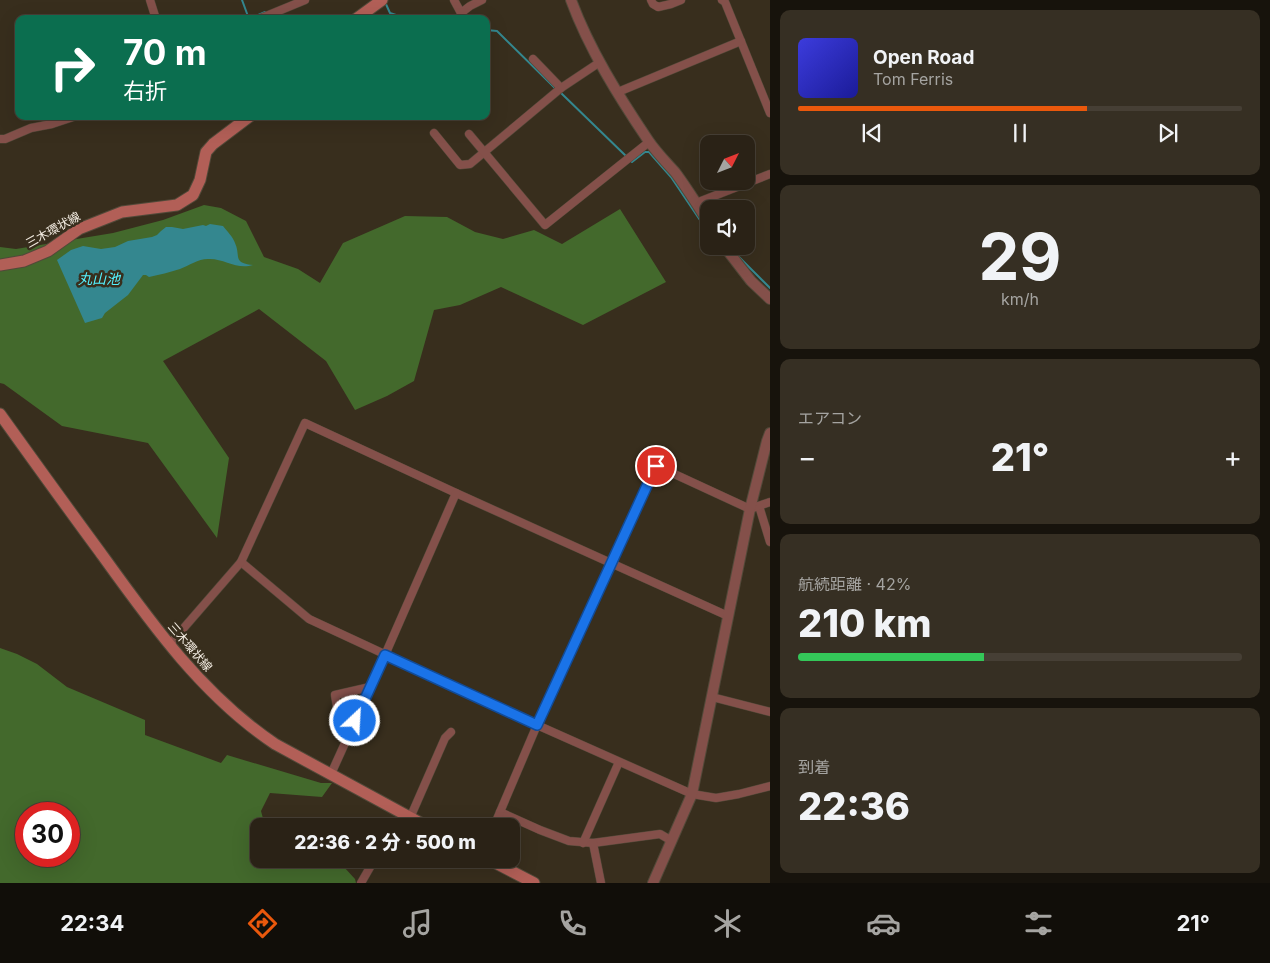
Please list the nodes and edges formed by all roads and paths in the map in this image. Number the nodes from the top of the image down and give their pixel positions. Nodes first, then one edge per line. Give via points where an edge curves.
1 (150, 0) edge
2 (305, 0) edge
3 (382, 0) edge
4 (454, 0) edge
5 (482, 0) edge
6 (571, 0) edge
7 (651, 0) edge
8 (681, 0) edge
9 (722, 0) edge
10 (155, 15) edge
11 (269, 15) edge
12 (361, 15) edge
13 (741, 41) junction
14 (533, 59) dead end
15 (600, 62) junction
16 (561, 88) junction
17 (618, 92) junction
18 (770, 113) edge
19 (64, 120) edge
20 (245, 120) edge
21 (434, 133) dead end
22 (469, 134) dead end
23 (0, 139) edge
24 (649, 142) junction
25 (484, 152) junction
26 (770, 174) edge
27 (696, 203) junction
28 (700, 209) edge
29 (730, 255) edge
30 (0, 265) edge
31 (770, 299) edge
32 (0, 414) edge
33 (770, 433) edge
34 (456, 493) junction
35 (770, 502) edge
36 (755, 507) junction
37 (770, 542) edge
38 (241, 562) junction
39 (612, 564) junction
40 (728, 616) junction
41 (169, 645) junction
42 (385, 655) junction
43 (370, 687) junction
44 (712, 697) junction
45 (770, 712) edge
46 (537, 725) junction
47 (451, 732) dead end
48 (347, 738) junction
49 (619, 762) junction
50 (330, 774) junction
51 (770, 786) edge
52 (692, 794) junction
53 (500, 812) junction
54 (401, 818) edge
55 (409, 818) edge
56 (497, 818) edge
57 (672, 841) junction
58 (584, 843) junction
59 (593, 843) junction
60 (370, 868) edge
61 (505, 868) edge
62 (361, 883) edge
63 (534, 883) edge
64 (601, 883) edge
65 (653, 883) edge

1 - 10 street
2 - 11 street
3 - 12 main road
4 - 5 street via 461,13
6 - 15 street
7 - 8 street via 658,7
9 - 13 street
13 - 17 street
13 - 18 street
14 - 16 street
15 - 16 street
15 - 17 street
16 - 25 street
17 - 24 street
19 - 23 street
20 - 30 main road, 三木環状線 via 206,152 200,180 193,194 177,204 122,212 79,229 48,250 24,261
21 - 25 street via 460,165 470,164
22 - 25 street
24 - 25 street via 545,225
24 - 27 street
26 - 27 street
27 - 28 street
29 - 31 street
32 - 41 main road, 三木環状線
33 - 36 street
34 - 38 street via 305,422
34 - 39 street
34 - 42 street
35 - 36 street
36 - 37 street
36 - 39 street via 656,466
36 - 40 street
38 - 41 street
38 - 42 street via 310,620
39 - 40 street
39 - 46 street
40 - 44 street
41 - 50 main road, 三木環状線 via 212,693 256,731
42 - 43 street
42 - 46 street
43 - 48 street
43 - 48 street via 335,695 340,731
44 - 45 street
44 - 52 street
46 - 49 street
46 - 53 street
47 - 55 street via 445,738
48 - 50 street
49 - 52 street
49 - 58 street
50 - 54 main road, 三木環状線
51 - 52 street via 716,798
52 - 57 street
53 - 56 street
53 - 58 street via 569,841
57 - 59 street via 660,834
57 - 65 street
58 - 59 street
59 - 64 street
60 - 62 street
61 - 63 main road

